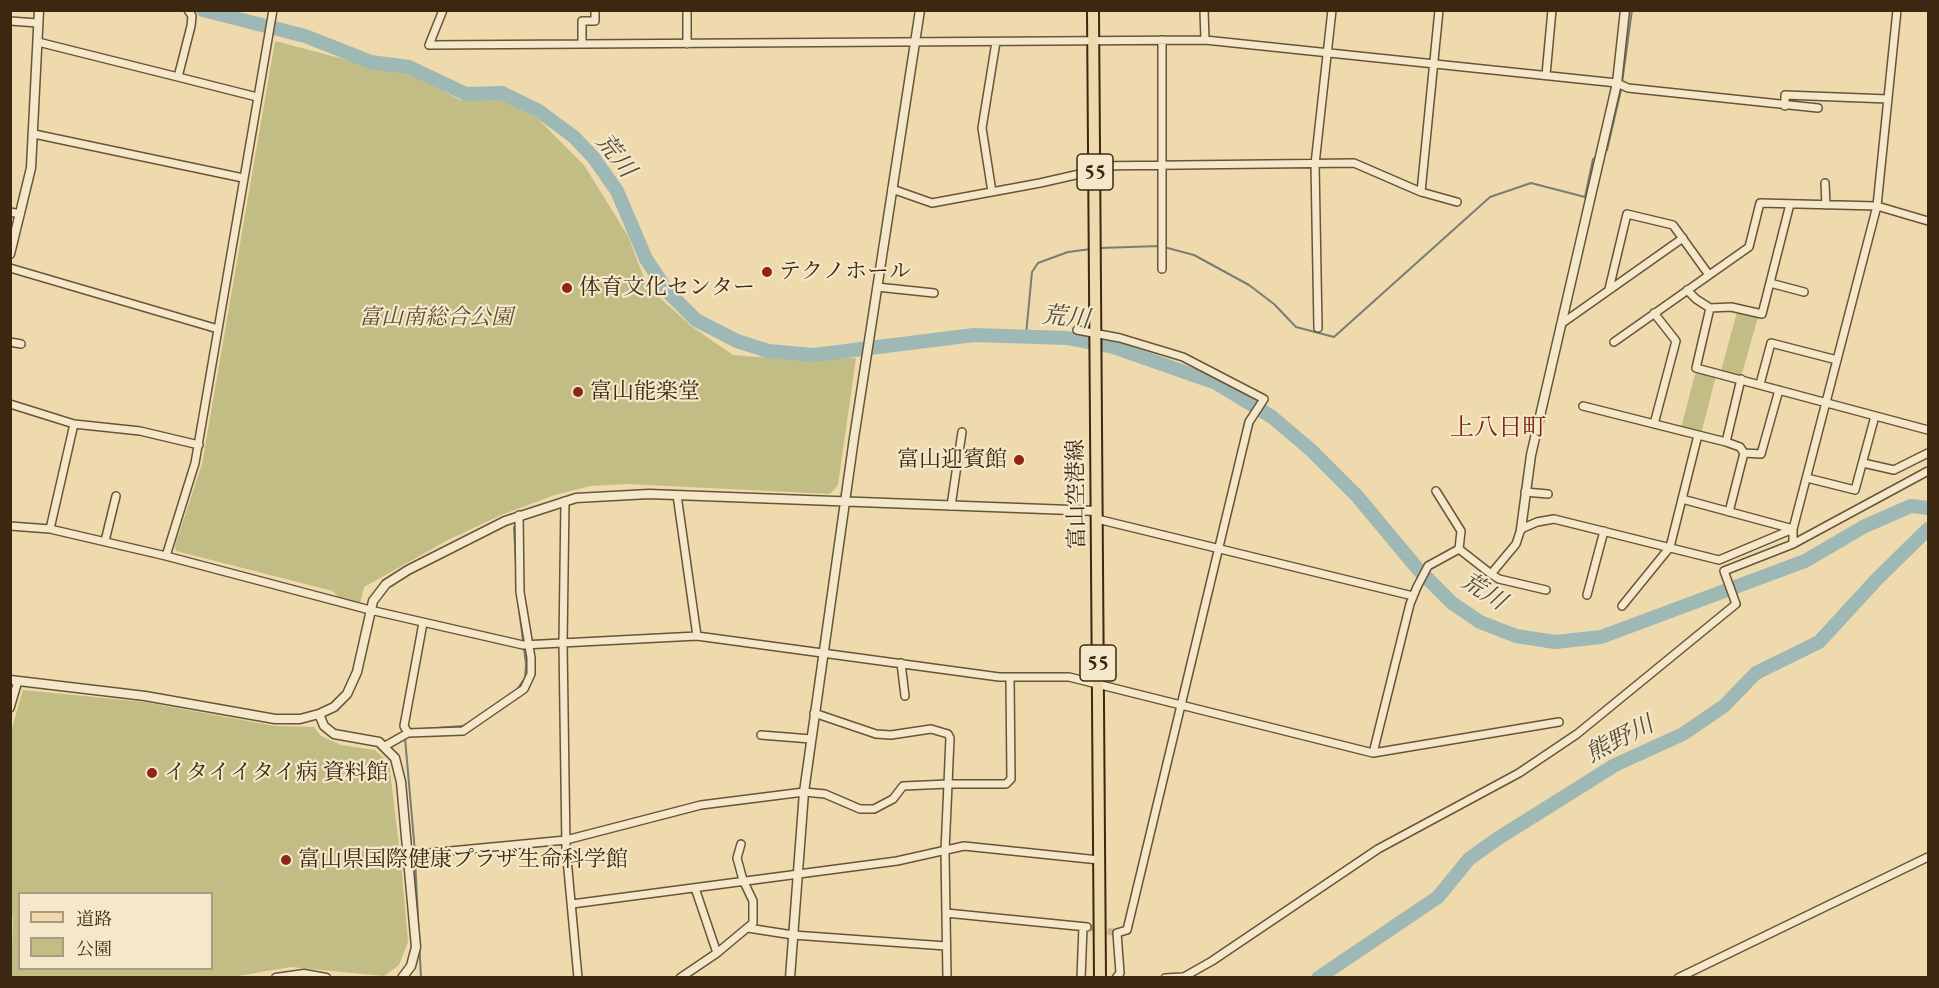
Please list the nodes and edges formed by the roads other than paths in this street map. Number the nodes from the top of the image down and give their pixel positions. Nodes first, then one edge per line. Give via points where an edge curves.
1 (39, 10) edge
2 (188, 10) edge
3 (273, 10) edge
4 (443, 10) edge
5 (595, 10) edge
6 (687, 10) edge
7 (920, 10) edge
8 (1093, 10) edge
9 (1204, 10) edge
10 (1332, 10) edge
11 (1439, 10) edge
12 (1552, 10) edge
13 (1625, 10) edge
14 (1897, 10) edge
15 (10, 21) edge
16 (38, 23) junction
17 (1162, 40) junction
18 (1205, 40) junction
19 (1094, 41) junction
20 (38, 42) junction
21 (915, 42) junction
22 (996, 42) junction
23 (582, 44) junction
24 (687, 44) junction
25 (1328, 52) junction
26 (1434, 63) junction
27 (1546, 75) junction
28 (178, 77) junction
29 (1617, 83) junction
30 (256, 97) junction
31 (1888, 99) junction
32 (1785, 105) junction
33 (1818, 108) dead end
34 (34, 134) junction
35 (1315, 164) junction
36 (1162, 165) junction
37 (1094, 166) junction
38 (243, 178) junction
39 (1825, 183) dead end
40 (892, 189) junction
41 (992, 192) junction
42 (1421, 192) junction
43 (1457, 202) dead end
44 (1790, 204) junction
45 (1826, 205) junction
46 (1877, 207) junction
47 (15, 213) edge
48 (1929, 221) edge
49 (1683, 238) junction
50 (10, 254) edge
51 (10, 268) edge
52 (1162, 269) dead end
53 (1709, 275) junction
54 (1770, 283) junction
55 (877, 286) junction
56 (1609, 289) junction
57 (1688, 290) junction
58 (1804, 292) dead end
59 (934, 293) dead end
60 (1710, 308) junction
61 (1654, 313) junction
62 (1561, 324) junction
63 (1318, 327) dead end
64 (218, 329) junction
65 (1077, 330) dead end
66 (1096, 333) junction
67 (10, 342) edge
68 (1614, 342) dead end
69 (21, 344) dead end
70 (1837, 360) junction
71 (1741, 379) junction
72 (1760, 384) junction
73 (1779, 390) junction
74 (1826, 403) junction
75 (10, 404) edge
76 (1583, 406) dead end
77 (1875, 416) junction
78 (74, 424) junction
79 (1654, 424) junction
80 (1929, 430) edge
81 (962, 432) dead end
82 (1698, 435) junction
83 (1726, 442) junction
84 (199, 445) junction
85 (1744, 453) junction
86 (1929, 453) edge
87 (1863, 462) junction
88 (1929, 471) edge
89 (1807, 478) junction
90 (1436, 491) dead end
91 (1525, 492) junction
92 (1548, 494) dead end
93 (677, 495) junction
94 (116, 496) dead end
95 (1682, 499) junction
96 (565, 501) junction
97 (845, 502) junction
98 (951, 506) junction
99 (1729, 512) junction
100 (519, 515) junction
101 (1097, 515) junction
102 (10, 526) edge
103 (50, 529) junction
104 (1521, 530) junction
105 (1793, 530) junction
106 (1604, 531) junction
107 (105, 542) junction
108 (1793, 544) junction
109 (1670, 547) junction
110 (1219, 549) junction
111 (1459, 549) junction
112 (166, 556) junction
113 (1491, 574) junction
114 (1546, 590) dead end
115 (1587, 595) dead end
116 (1413, 596) junction
117 (1622, 606) dead end
118 (370, 610) junction
119 (423, 623) junction
120 (697, 636) junction
121 (562, 643) junction
122 (527, 644) junction
123 (822, 653) junction
124 (901, 663) junction
125 (1010, 677) junction
126 (14, 681) edge
127 (1098, 684) junction
128 (905, 696) dead end
129 (1181, 705) junction
130 (10, 708) edge
131 (814, 712) junction
132 (319, 714) junction
133 (1559, 722) dead end
134 (408, 733) junction
135 (761, 735) dead end
136 (811, 739) junction
137 (385, 746) junction
138 (1373, 753) junction
139 (948, 784) junction
140 (804, 792) junction
141 (566, 840) junction
142 (741, 844) dead end
143 (945, 851) junction
144 (408, 855) junction
145 (1929, 857) edge
146 (1099, 860) junction
147 (797, 872) junction
148 (743, 880) junction
149 (695, 888) junction
150 (572, 904) junction
151 (945, 914) junction
152 (748, 928) junction
153 (794, 935) junction
154 (946, 946) junction
155 (717, 953) junction
156 (1183, 977) edge
157 (276, 978) edge
158 (326, 978) edge
159 (402, 978) edge
160 (578, 978) edge
161 (680, 978) edge
162 (790, 978) edge
163 (947, 978) edge
164 (1081, 978) edge
165 (1100, 978) edge
166 (1116, 978) edge
167 (1165, 978) edge
168 (1678, 978) edge

1 - 16 street
2 - 28 street via 191,26
3 - 30 street
4 - 23 street via 429,45
5 - 23 street via 595,21 582,21
6 - 24 street
7 - 21 street
8 - 19 main road, 富山空港線 / 55
9 - 18 street
10 - 25 street
11 - 26 street
12 - 27 street
13 - 29 street
14 - 31 street
15 - 16 street
16 - 20 street
17 - 18 street
17 - 19 street
17 - 36 street
18 - 25 street
19 - 22 street
19 - 37 main road, 富山空港線 / 55
20 - 28 street
20 - 34 street
21 - 22 street
21 - 24 street
21 - 40 street
22 - 41 street via 982,128
23 - 24 street
25 - 26 street
25 - 35 street
26 - 27 street
26 - 42 street
27 - 29 street
28 - 30 street
29 - 32 street via 1628,88
29 - 62 street
30 - 38 street
31 - 32 street via 1785,95
31 - 46 street
32 - 33 street
34 - 38 street
34 - 47 street via 31,168
35 - 36 street
35 - 42 street via 1354,163
35 - 63 street
36 - 37 street
36 - 52 street
37 - 41 street via 1084,173
37 - 66 main road, 富山空港線 / 55
38 - 64 street
39 - 45 street
40 - 41 street via 932,202
40 - 55 street
42 - 43 street
44 - 45 street
44 - 53 street via 1760,203 1749,247
44 - 54 street
45 - 46 street
46 - 48 street
46 - 70 street
47 - 50 street
49 - 53 street
49 - 56 street
49 - 56 street via 1673,225 1627,214
51 - 64 street
53 - 57 street
54 - 58 street
54 - 60 street via 1762,314
55 - 59 street
55 - 97 street
56 - 62 street
57 - 60 street
57 - 61 street
60 - 71 street via 1696,368
61 - 68 street
61 - 79 street via 1676,341
62 - 91 street
64 - 84 street
65 - 66 street
66 - 101 main road, 富山空港線 / 55
66 - 110 street via 1183,357 1264,399 1249,422
67 - 69 street
70 - 72 street via 1771,343
70 - 74 street
71 - 72 street
71 - 83 street
72 - 73 street
73 - 74 street
73 - 85 street via 1761,454
74 - 77 street
74 - 89 street
75 - 78 street
76 - 79 street
77 - 80 street
77 - 87 street
78 - 84 street via 140,431
78 - 103 street
79 - 82 street
81 - 98 street
82 - 83 street
82 - 95 street
83 - 85 street via 1740,447
84 - 112 street
85 - 99 street
86 - 87 street via 1894,470
87 - 89 street via 1855,490
88 - 108 street
89 - 105 street
90 - 111 street via 1461,531
91 - 92 street
91 - 104 street
93 - 96 street via 619,495
93 - 97 street
93 - 120 street
94 - 107 street
95 - 99 street
95 - 109 street
96 - 100 street
96 - 121 street
97 - 98 street
97 - 123 street
98 - 101 street
99 - 105 street
100 - 118 street via 394,578 378,594
100 - 122 street via 520,592
101 - 110 street
101 - 127 main road, 富山空港線 / 55
102 - 103 street
103 - 107 street
104 - 106 street via 1554,519
104 - 113 street via 1516,544
105 - 108 street
105 - 109 street via 1719,560
106 - 109 street
106 - 115 street
107 - 112 street
108 - 156 street via 1724,571 1736,604 1576,734 1519,773 1378,849
109 - 117 street
110 - 116 street
110 - 129 street
111 - 113 street
111 - 116 street via 1428,566
112 - 118 street
113 - 114 street
116 - 138 street
118 - 119 street
118 - 132 street via 357,672 347,694 334,707
119 - 122 street
119 - 134 street via 404,726
120 - 121 street
120 - 123 street
121 - 122 street
121 - 141 street
122 - 134 street via 531,674 524,689 510,700 463,731
123 - 124 street
123 - 131 street
124 - 125 street
124 - 128 street
125 - 127 street via 1069,677
125 - 139 street via 1011,779 1006,784
126 - 130 street
126 - 132 street via 145,696 275,719
127 - 129 street
127 - 146 main road, 富山空港線 / 55
129 - 138 street
129 - 166 street via 1127,930 1116,933 1120,973
131 - 136 street
131 - 139 street via 876,734 931,729 948,734
132 - 137 street via 324,726 334,734
133 - 138 street
134 - 137 street
135 - 136 street
136 - 140 street
137 - 144 street via 400,776
139 - 140 street via 903,786 894,799 874,809 860,809 825,794
139 - 143 street
140 - 141 street via 701,805
140 - 147 street
141 - 144 street
141 - 150 street
142 - 148 street via 737,858
143 - 146 street via 964,846
143 - 147 street via 897,861
143 - 151 street
144 - 159 street via 416,947 411,966
145 - 168 street
146 - 165 main road, 富山空港線 / 55
147 - 148 street
147 - 153 street
148 - 149 street
148 - 152 street via 753,901 753,923
149 - 150 street
149 - 155 street
150 - 160 street
151 - 154 street
151 - 164 street via 1085,927
152 - 153 street
152 - 155 street
153 - 154 street
153 - 162 street
154 - 163 street
155 - 161 street
156 - 167 street
157 - 158 street via 304,974

